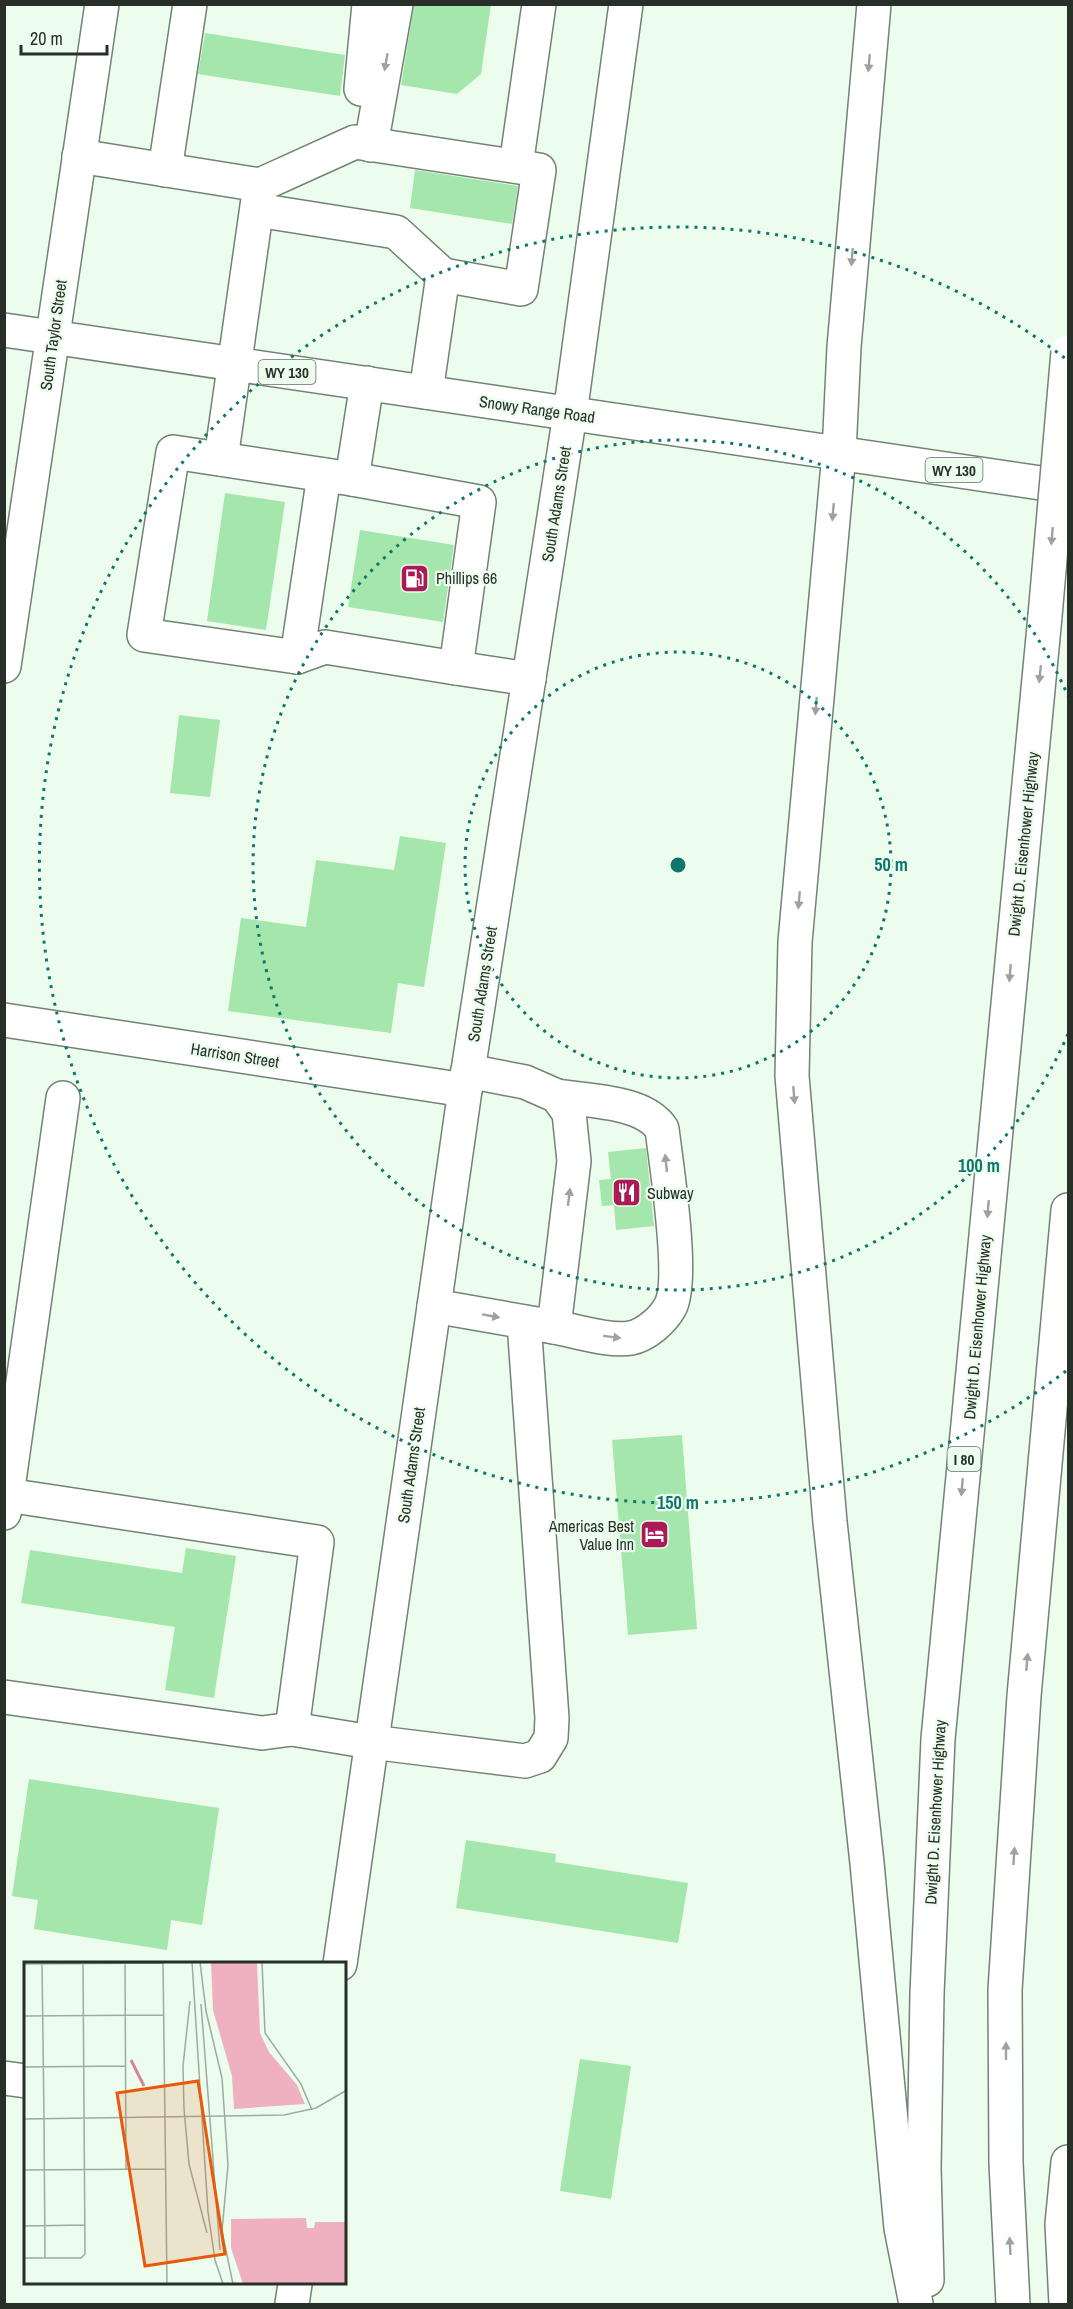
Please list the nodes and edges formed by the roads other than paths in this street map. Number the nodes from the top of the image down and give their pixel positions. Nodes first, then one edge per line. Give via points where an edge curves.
1 (190, 4) edge
2 (369, 4) edge
3 (396, 4) edge
4 (539, 4) edge
5 (626, 4) edge
6 (874, 4) edge
7 (101, 5) edge
8 (363, 144) junction
9 (79, 156) junction
10 (516, 166) junction
11 (165, 170) junction
12 (258, 197) junction
13 (443, 274) junction
14 (4, 330) edge
15 (52, 337) junction
16 (1068, 352) edge
17 (236, 364) junction
18 (367, 383) junction
19 (426, 392) junction
20 (570, 414) junction
21 (839, 453) junction
22 (221, 459) junction
23 (338, 477) junction
24 (1068, 487) edge
25 (13, 542) edge
26 (8, 611) edge
27 (297, 657) junction
28 (4, 666) edge
29 (456, 668) junction
30 (529, 679) junction
31 (4, 1020) edge
32 (467, 1080) junction
33 (557, 1096) junction
34 (63, 1098) dead end
35 (1068, 1210) edge
36 (434, 1306) junction
37 (539, 1325) junction
38 (6, 1504) edge
39 (4, 1697) edge
40 (292, 1730) junction
41 (371, 1742) junction
42 (340, 1962) edge
43 (4, 2078) edge
44 (24, 2081) edge
45 (1068, 2162) edge
46 (295, 2285) edge
47 (292, 2304) edge
48 (916, 2304) edge
49 (928, 2304) edge
50 (1013, 2304) edge
51 (1066, 2304) edge

1 - 11 main road
2 - 8 main road
3 -> 8 main road
4 - 10 main road
5 - 20 main road, South Adams Street
6 -> 21 main road via 844,346
7 - 9 main road, South Taylor Street
8 - 10 main road
8 - 12 main road
9 - 11 main road
9 - 15 main road, South Taylor Street
10 - 13 main road via 539,170 521,289
11 - 12 main road
12 - 13 main road via 396,232
12 - 17 main road
13 - 19 main road
14 - 15 main road, Snowy Range Road / WY 130
15 - 17 main road, Snowy Range Road / WY 130
15 - 25 main road, South Taylor Street
16 -> 49 main road, Dwight D. Eisenhower Highway / I 80, bridge via 938,1739 926,2018 924,2168
17 - 18 main road, Snowy Range Road / WY 130
17 - 22 main road
18 - 19 main road, Snowy Range Road / WY 130
18 - 23 main road
19 - 20 main road, Snowy Range Road / WY 130
20 - 21 main road, Snowy Range Road / WY 130
20 - 30 main road, South Adams Street
21 - 24 main road, Snowy Range Road / WY 130
21 -> 48 main road via 795,942 792,1076 830,1522 901,2228
22 - 23 main road
22 - 27 main road via 173,452 144,635
23 - 27 main road
23 - 29 main road via 479,502
25 - 26 main road, South Taylor Street
26 - 28 main road, South Taylor Street
27 - 29 main road via 325,647
29 - 30 main road
30 - 32 main road, South Adams Street
31 - 32 main road, Harrison Street
32 - 33 main road, Harrison Street via 525,1082
32 - 36 main road, South Adams Street
37 -> 33 main road via 574,1161 569,1113
37 -> 33 main road, Harrison Street via 602,1336 634,1337 658,1323 672,1306 675,1279 663,1129 656,1119 638,1109
34 - 38 main road
50 -> 35 main road via 1006,2163 1005,1990 1024,1696
36 -> 37 main road, Harrison Street
36 - 41 main road, South Adams Street
37 - 41 main road via 551,1738 540,1756 525,1761
38 - 40 main road via 317,1542
39 - 40 main road via 262,1733
40 - 41 main road
41 - 42 main road, South Adams Street
43 - 44 main road
45 - 51 main road via 1062,2224
46 - 47 main road

